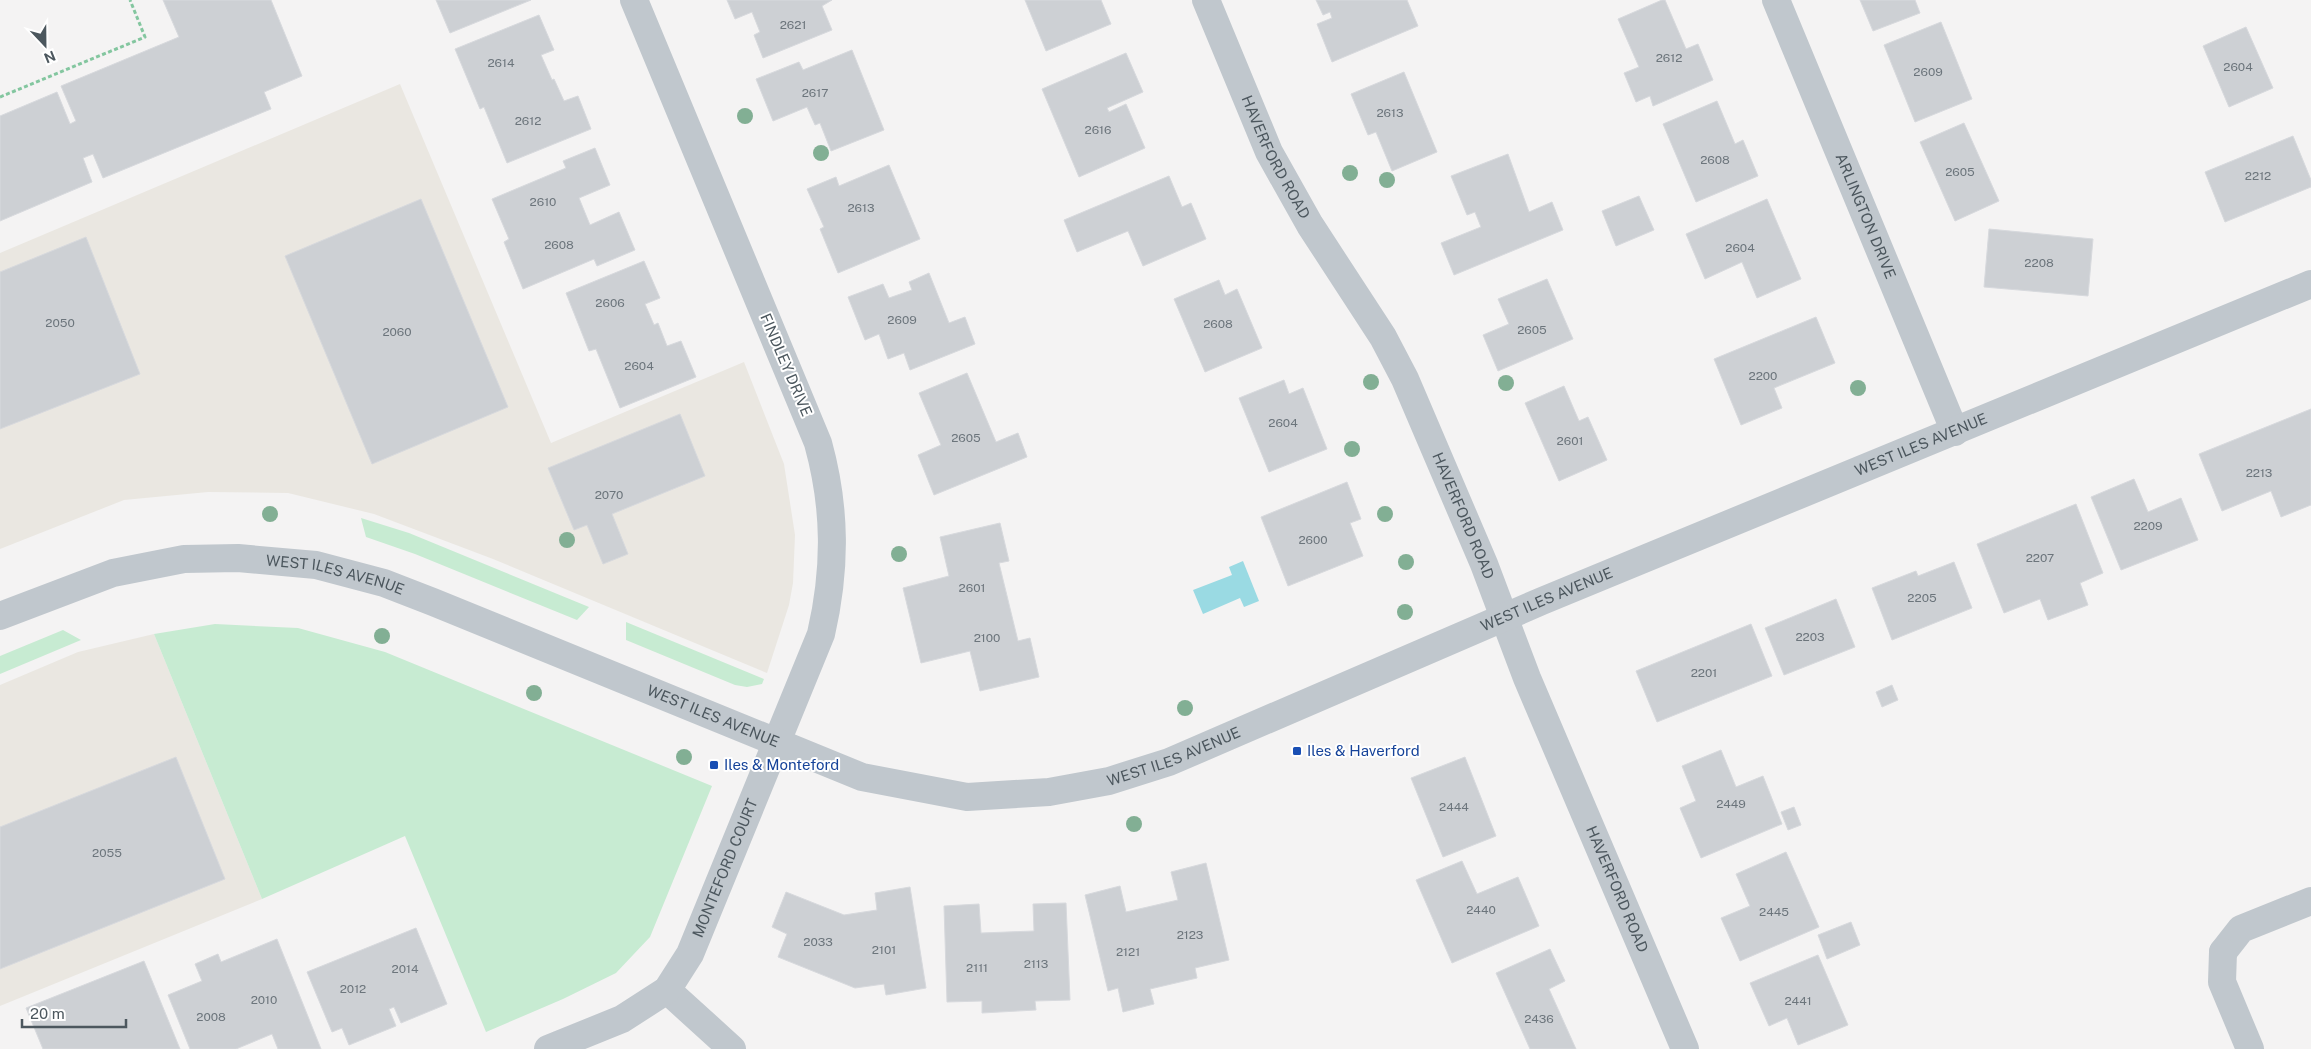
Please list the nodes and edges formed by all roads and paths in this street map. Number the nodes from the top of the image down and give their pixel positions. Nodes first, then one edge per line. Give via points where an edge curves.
1 (130, 0) edge
2 (634, 0) edge
3 (1206, 0) edge
4 (1776, 0) edge
5 (0, 98) edge
6 (2311, 284) edge
7 (1955, 432) junction
8 (0, 616) edge
9 (1505, 618) junction
10 (776, 743) junction
11 (2311, 902) edge
12 (667, 990) junction
13 (548, 1049) edge
14 (732, 1049) edge
15 (1686, 1049) edge
16 (2250, 1049) edge

1 - 5 path via 145,37
2 - 10 street, FINDLEY DRIVE via 818,443 826,473 834,538 829,600 821,634
3 - 9 street, HAVERFORD ROAD via 1269,152 1405,379
4 - 7 street, ARLINGTON DRIVE
6 - 7 street, WEST ILES AVENUE
7 - 9 street, WEST ILES AVENUE
8 - 10 street, WEST ILES AVENUE via 113,573 176,561 238,558 316,565 384,583
9 - 10 street, WEST ILES AVENUE via 1168,762 1109,781 1049,792 967,797 914,788 862,777
9 - 15 street, HAVERFORD ROAD via 1527,678
10 - 12 street, MONTEFORD COURT via 690,954
11 - 16 street via 2241,929 2214,949 2222,982
12 - 13 street, MONTEFORD COURT via 622,1019
12 - 14 street

